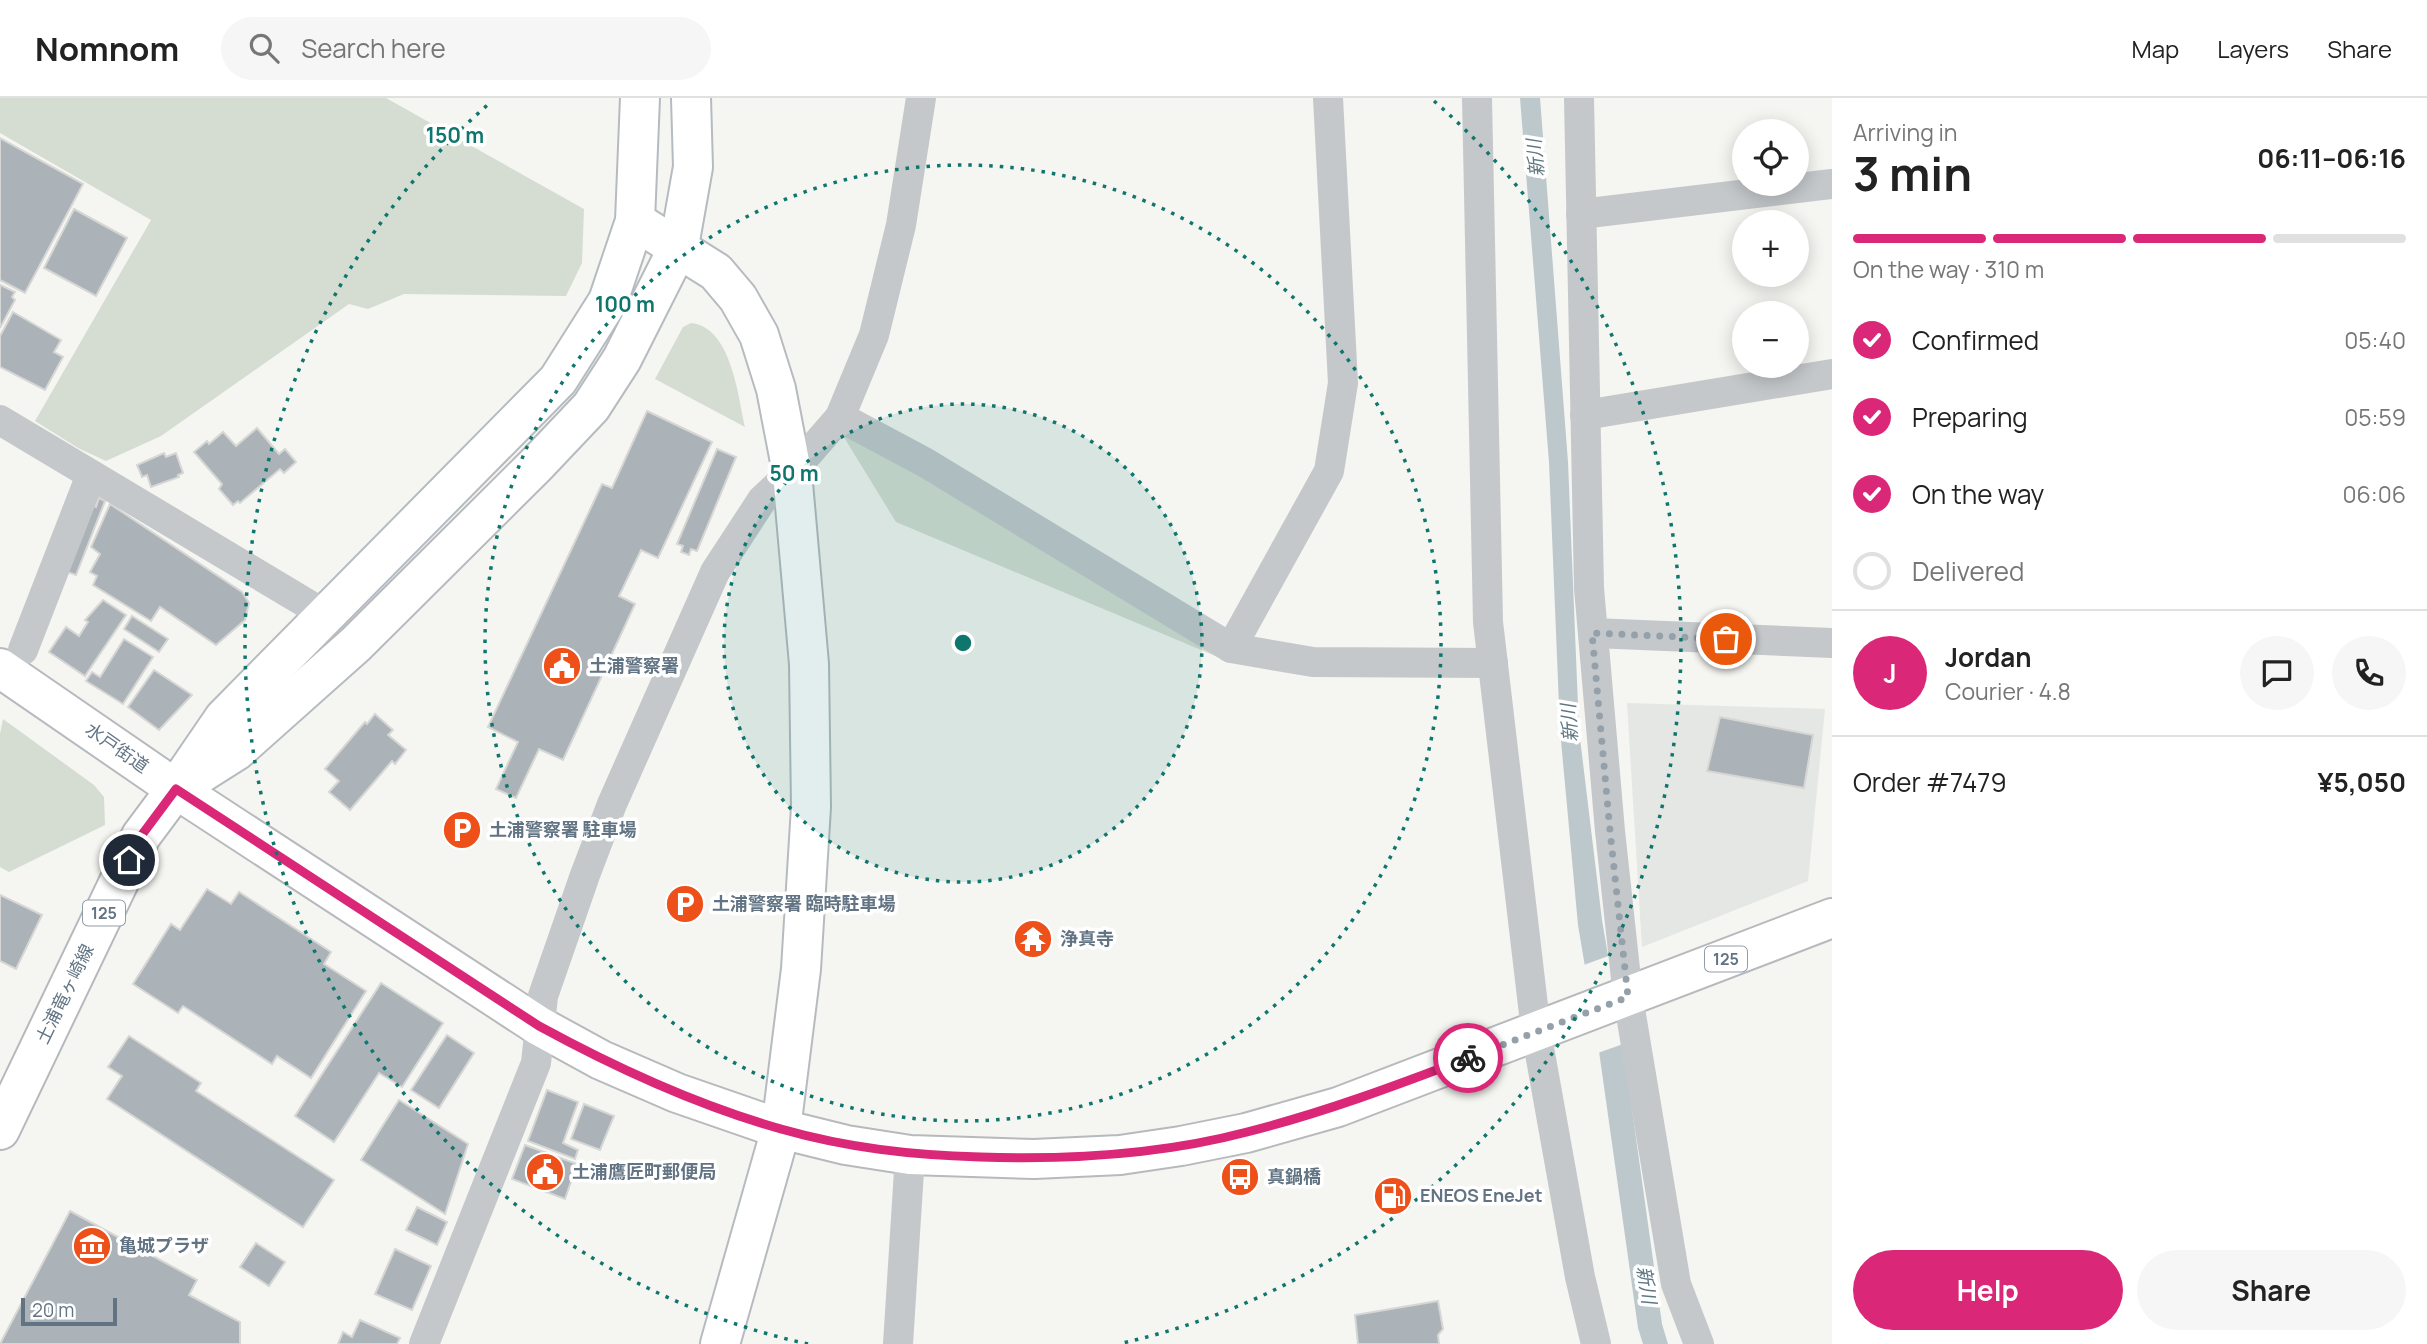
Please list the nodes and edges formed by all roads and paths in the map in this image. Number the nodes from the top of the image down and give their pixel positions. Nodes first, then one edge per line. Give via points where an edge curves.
1 (640, 98) edge
2 (691, 98) edge
3 (921, 98) edge
4 (1328, 98) edge
5 (1477, 98) edge
6 (1579, 98) edge
7 (1832, 184) edge
8 (1581, 214) junction
9 (635, 221) junction
10 (679, 246) junction
11 (1832, 374) edge
12 (1585, 415) junction
13 (840, 418) junction
14 (0, 420) edge
15 (792, 472) junction
16 (91, 475) junction
17 (326, 615) junction
18 (1592, 633) junction
19 (1832, 643) edge
20 (1231, 648) junction
21 (12, 659) edge
22 (1493, 663) junction
23 (176, 789) junction
24 (1832, 918) edge
25 (1624, 998) junction
26 (539, 1026) junction
27 (1544, 1028) junction
28 (781, 1129) junction
29 (0, 1130) edge
30 (910, 1155) junction
31 (424, 1344) edge
32 (720, 1344) edge
33 (898, 1344) edge
34 (1595, 1344) edge
35 (1699, 1344) edge

1 - 9 main road, 土浦竜ヶ崎線
2 - 10 main road via 693,167
3 - 13 street via 901,225 874,335
4 - 20 street via 1343,383 1329,471
5 - 22 street via 1488,622
6 - 8 street
7 - 8 street
8 - 12 street
9 - 10 main road
9 - 17 main road, 土浦竜ヶ崎線 via 608,301 558,380
10 - 15 main road via 716,272 738,298 759,335 776,389
10 - 23 main road via 622,359 591,407 356,644 236,751
11 - 12 street
12 - 18 street
13 - 15 street
13 - 20 street via 926,463
14 - 16 street
15 - 26 street via 762,500 715,572 612,804 559,945
15 - 28 main road via 809,664 811,807 801,969
16 - 17 street
16 - 21 street
17 - 23 main road, 土浦竜ヶ崎線 via 224,718
18 - 19 street
18 - 25 street
20 - 22 street via 1313,662
21 - 23 main road, 水戸街道 / 125
22 - 27 street
23 - 26 main road, 水戸街道 / 125
23 - 29 main road, 土浦竜ヶ崎線 / 125 via 141,836
24 - 25 main road, 水戸街道 / 125
25 - 27 main road, 水戸街道 / 125
25 - 35 street via 1676,1284
26 - 28 main road, 水戸街道 / 125 via 677,1093
26 - 31 street via 536,1063
27 - 30 main road, 水戸街道 / 125 via 1338,1107 1246,1133 1120,1155 1034,1159
27 - 34 street via 1580,1277
28 - 30 main road, 水戸街道 / 125
28 - 32 main road
30 - 33 street

